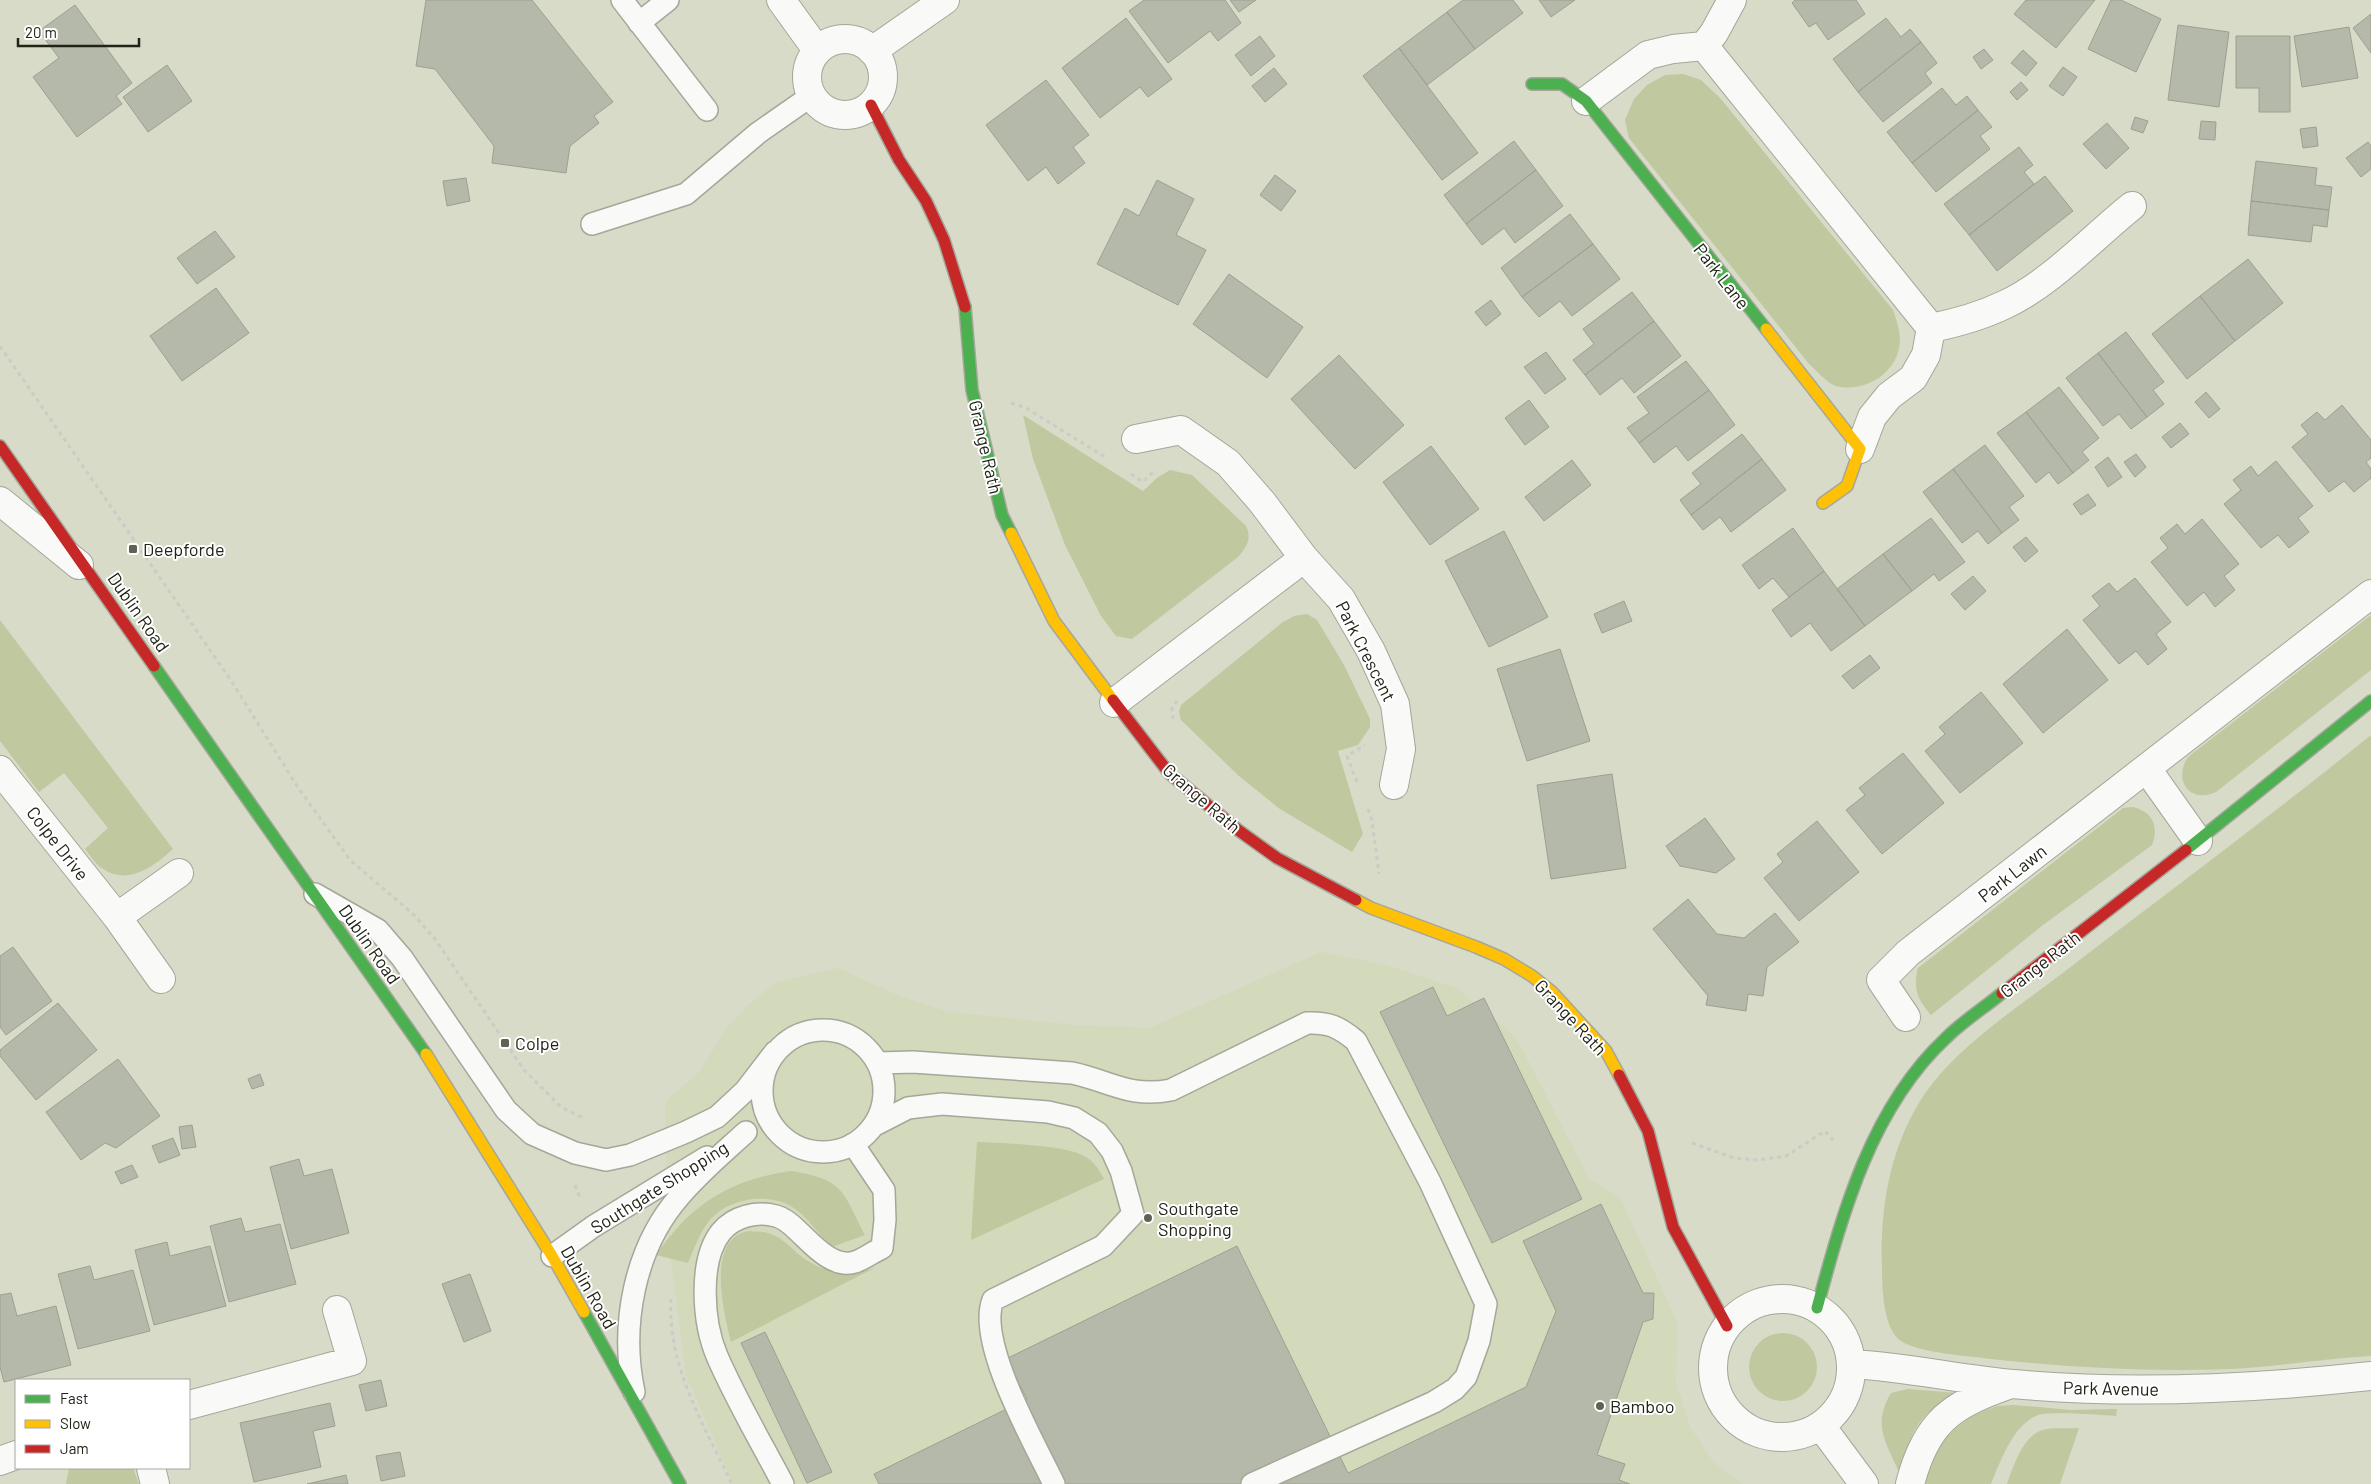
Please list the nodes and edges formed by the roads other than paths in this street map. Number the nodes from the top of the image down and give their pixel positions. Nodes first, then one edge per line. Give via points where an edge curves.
1 (622, 0) edge
2 (668, 0) edge
3 (781, 0) edge
4 (944, 0) edge
5 (1732, 0) edge
6 (639, 23) junction
7 (1704, 46) junction
8 (818, 50) junction
9 (872, 51) junction
10 (1532, 84) dead end
11 (811, 96) junction
12 (1586, 101) junction
13 (871, 105) junction
14 (707, 110) dead end
15 (2132, 206) dead end
16 (592, 224) dead end
17 (1931, 328) junction
18 (1136, 440) dead end
19 (0, 446) edge
20 (1860, 449) junction
21 (0, 501) edge
22 (1822, 503) dead end
23 (1304, 558) junction
24 (92, 575) junction
25 (2371, 594) edge
26 (2371, 701) edge
27 (1114, 703) junction
28 (2147, 769) junction
29 (0, 770) edge
30 (1394, 785) dead end
31 (2198, 841) junction
32 (179, 873) dead end
33 (313, 893) junction
34 (116, 917) junction
35 (161, 980) dead end
36 (1906, 1017) dead end
37 (775, 1052) junction
38 (879, 1063) junction
39 (768, 1120) junction
40 (873, 1126) junction
41 (746, 1132) junction
42 (853, 1144) junction
43 (552, 1256) junction
44 (1817, 1308) junction
45 (337, 1310) dead end
46 (1727, 1326) junction
47 (1851, 1364) junction
48 (2371, 1376) edge
49 (2012, 1384) junction
50 (190, 1405) edge
51 (637, 1406) junction
52 (1822, 1426) junction
53 (15, 1455) edge
54 (0, 1460) edge
55 (151, 1469) edge
56 (155, 1484) edge
57 (680, 1484) edge
58 (783, 1484) edge
59 (1054, 1484) edge
60 (1252, 1484) edge
61 (1864, 1484) edge
62 (1910, 1484) edge

1 - 6 lane
2 - 6 lane
3 - 8 street
4 - 9 street
5 - 7 street
6 - 14 lane
7 - 12 street via 1648,56
7 - 17 street
8 - 9 street via 839,39 863,44
8 - 11 street via 810,60 807,72
9 - 13 street via 883,72 880,90
10 - 12 street, Park Lane via 1562,84
11 - 13 street via 827,112 838,115 850,116
11 - 16 lane via 758,132 686,194
12 - 20 street, Park Lane
13 - 27 street, Grange Rath via 898,160 926,201 944,240 965,308 972,390 1002,515 1054,621
15 - 17 street via 2058,270 2006,305
17 - 20 street via 1926,356 1913,378 1889,396 1872,417
18 - 23 street, Park Crescent via 1181,430 1228,463
19 - 24 street, Dublin Road
20 - 22 street via 1847,486
21 - 24 street
23 - 27 street
23 - 30 street, Park Crescent via 1341,599 1395,704 1401,749
24 - 33 street, Dublin Road
25 - 28 street, Park Lawn
26 - 31 street, Grange Rath
27 - 46 street, Grange Rath via 1169,773 1276,858 1371,908 1504,959 1552,992 1606,1052 1648,1131 1673,1227
28 - 31 street
28 - 36 street, Park Lawn via 1908,953 1881,980
29 - 34 street, Colpe Drive
31 - 44 street, Grange Rath via 1928,1054 1876,1134 1839,1227
32 - 34 street
33 - 37 lane via 378,930 402,958 506,1110 532,1134 575,1153 606,1160 630,1155 717,1117 745,1091
33 - 43 street, Dublin Road via 429,1058
34 - 35 street, Colpe Drive
37 - 38 lane via 795,1036 821,1030 838,1031 860,1042
37 - 39 lane via 764,1073 761,1098
38 - 40 lane via 886,1090 881,1114
38 - 60 lane via 913,1062 1072,1074 1094,1078 1131,1092 1148,1093 1171,1090 1308,1024 1341,1028 1356,1040 1471,1269 1486,1304 1484,1323 1466,1377 1455,1389 1434,1402
39 - 41 lane, Southgate Shopping
39 - 42 lane via 780,1136 804,1151 837,1152
40 - 42 lane via 865,1138
40 - 59 lane via 908,1108 942,1104 1048,1112 1074,1118 1098,1133 1112,1151 1122,1171 1134,1214 1103,1246 994,1300 990,1310 989,1320 1001,1370
41 - 43 lane, Southgate Shopping via 594,1226
41 - 51 lane via 678,1197 658,1226 637,1274 628,1364
42 - 58 lane via 884,1190 882,1248 853,1263 839,1261 824,1254 778,1216 760,1213 741,1217 726,1226 716,1239 708,1262 706,1307 716,1355
43 - 51 street, Dublin Road
44 - 46 street via 1798,1301 1778,1299 1759,1303 1741,1312
44 - 47 street via 1834,1323 1846,1342
45 - 50 street via 352,1361
46 - 52 street via 1716,1347 1713,1370 1717,1393 1729,1413 1747,1428 1769,1436 1792,1437
47 - 49 street, Park Avenue via 1890,1366
47 - 52 street via 1850,1384 1843,1402
48 - 49 street, Park Avenue via 2238,1388 2105,1389
49 - 62 street via 1973,1398 1942,1418 1925,1442
51 - 57 street, Dublin Road
52 - 61 street
53 - 54 street
55 - 56 street

